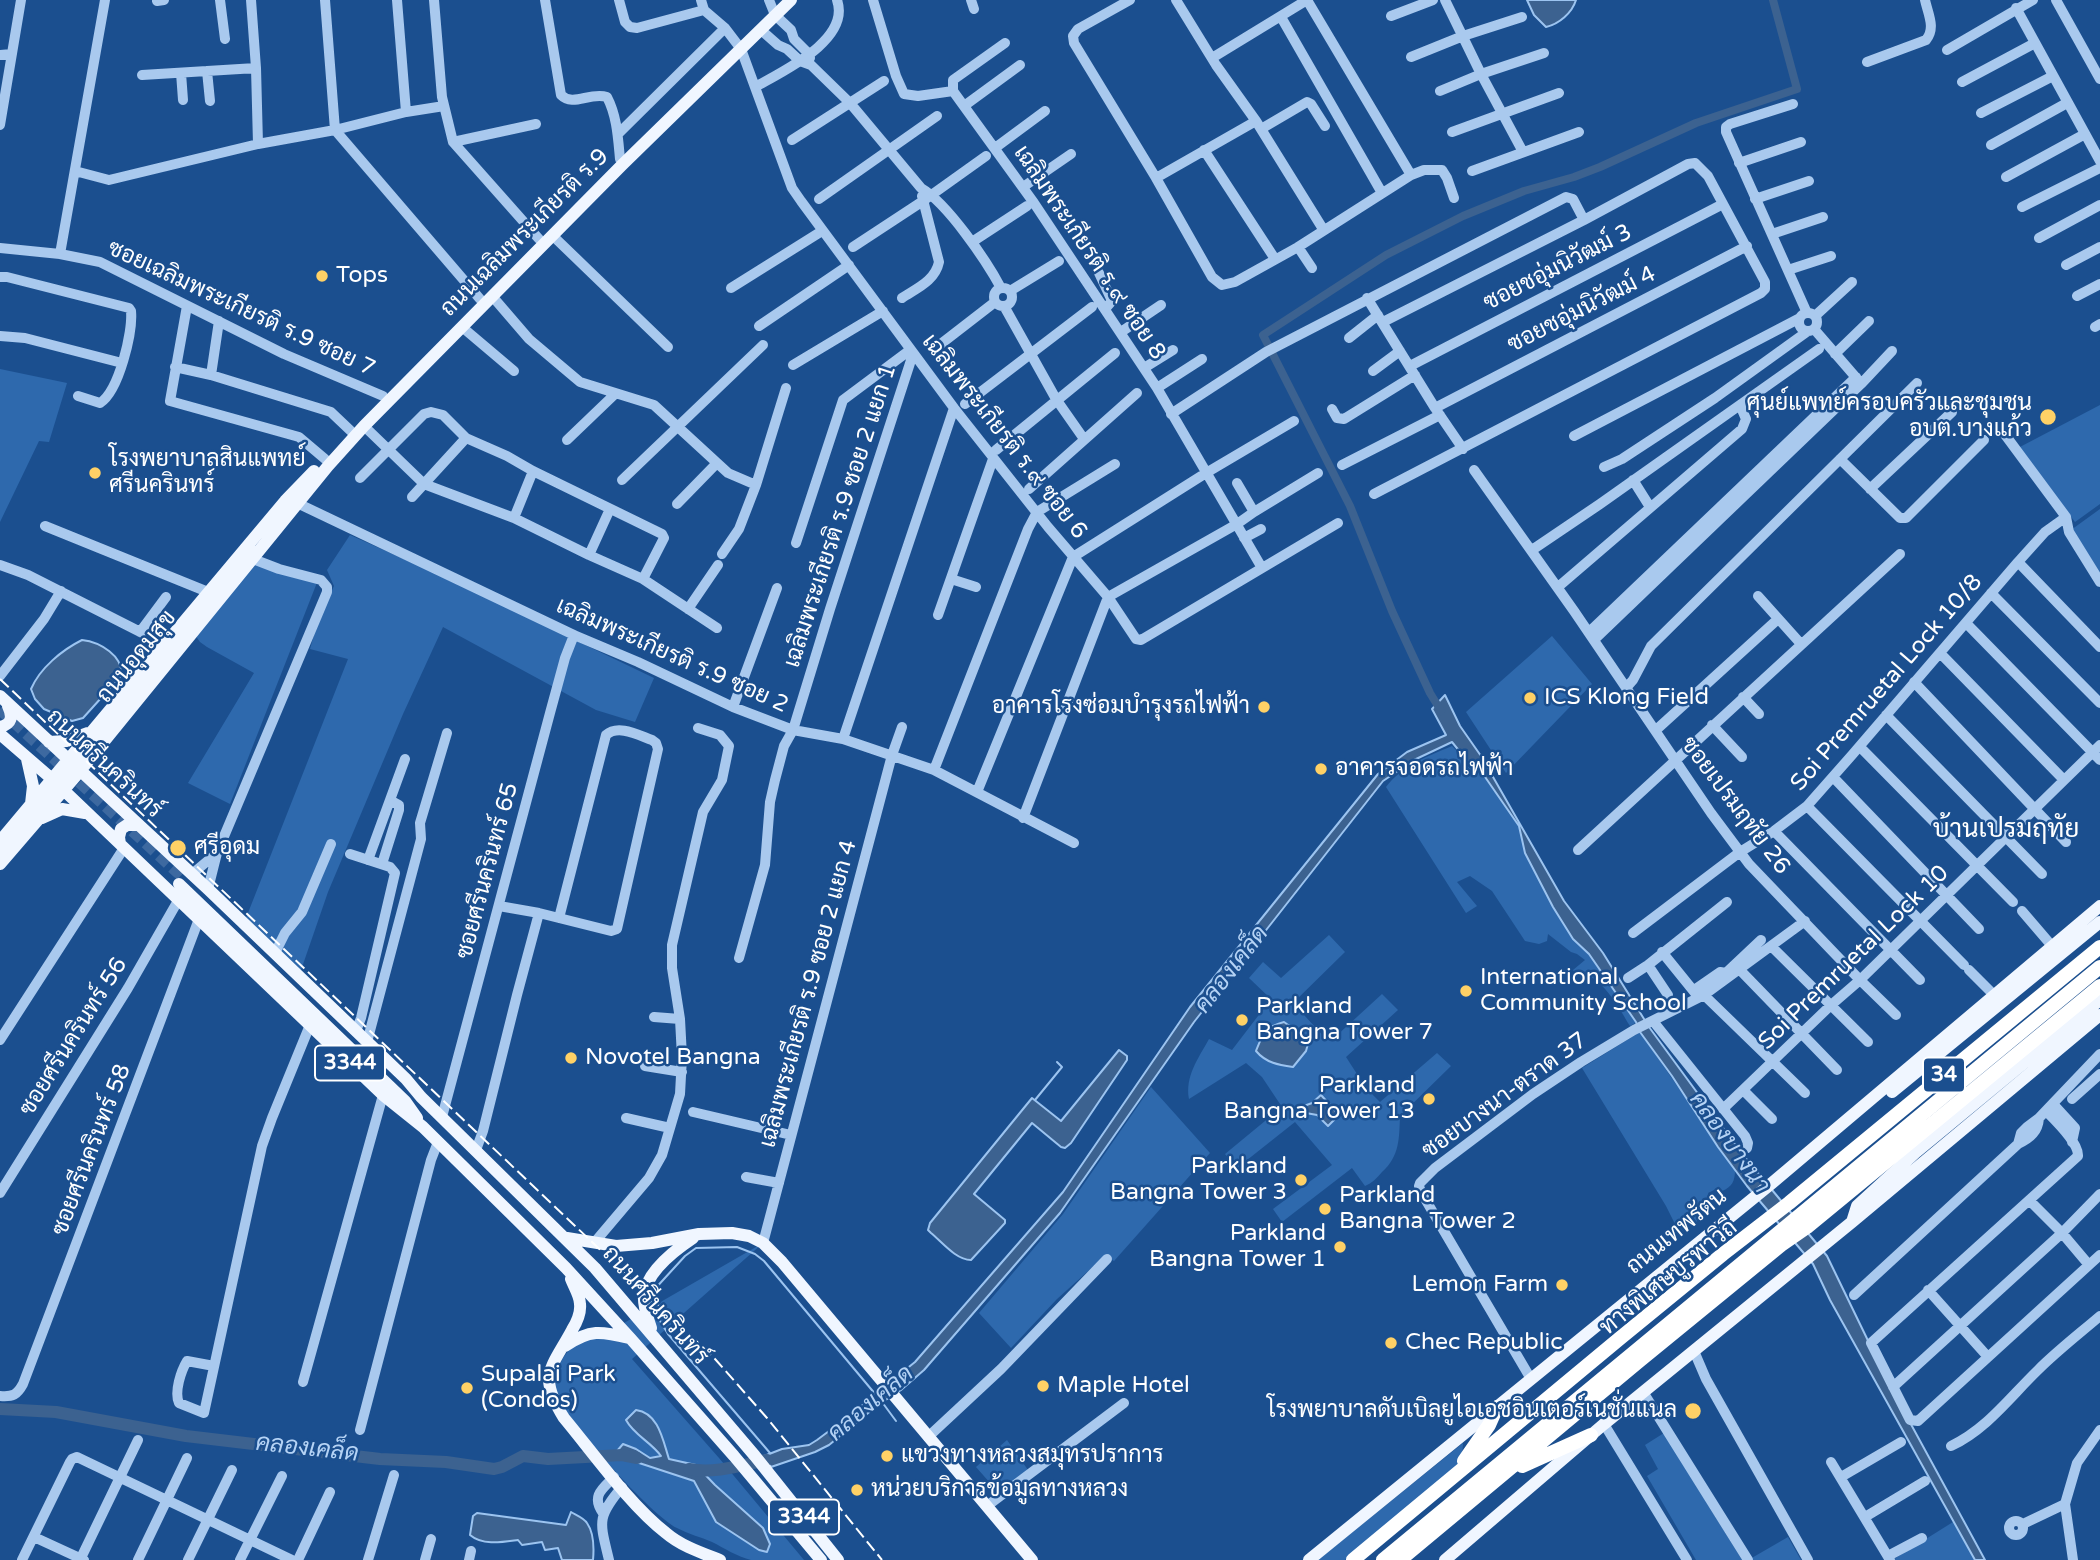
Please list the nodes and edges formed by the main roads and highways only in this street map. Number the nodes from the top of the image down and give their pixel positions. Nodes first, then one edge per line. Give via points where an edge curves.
1 (791, 0) edge
2 (774, 6) edge
3 (738, 46) junction
4 (592, 191) junction
5 (486, 299) junction
6 (429, 355) junction
7 (404, 380) junction
8 (361, 426) junction
9 (306, 480) junction
10 (298, 503) junction
11 (273, 524) junction
12 (252, 555) junction
13 (3, 699) edge
14 (110, 709) junction
15 (122, 719) junction
16 (0, 727) edge
17 (91, 731) junction
18 (0, 734) edge
19 (49, 742) junction
20 (100, 746) junction
21 (27, 757) junction
22 (67, 760) junction
23 (80, 771) junction
24 (52, 779) junction
25 (97, 786) junction
26 (63, 790) junction
27 (31, 804) junction
28 (88, 814) junction
29 (36, 822) junction
30 (138, 825) junction
31 (0, 841) edge
32 (126, 850) junction
33 (0, 853) edge
34 (0, 864) edge
35 (185, 879) junction
36 (2100, 905) edge
37 (2100, 922) edge
38 (2100, 947) edge
39 (2100, 952) edge
40 (2100, 967) edge
41 (2100, 976) edge
42 (2100, 986) edge
43 (1997, 999) junction
44 (2100, 1000) edge
45 (2100, 1015) edge
46 (421, 1097) junction
47 (424, 1127) junction
48 (1852, 1223) junction
49 (699, 1234) junction
50 (567, 1238) junction
51 (566, 1268) junction
52 (652, 1333) junction
53 (631, 1339) junction
54 (561, 1348) junction
55 (1497, 1407) junction
56 (1591, 1435) junction
57 (1504, 1473) junction
58 (1456, 1474) junction
59 (720, 1560) edge
60 (821, 1560) edge
61 (838, 1560) edge
62 (1032, 1560) edge
63 (1309, 1560) edge
64 (1353, 1560) edge
65 (1364, 1560) edge
66 (1383, 1560) edge
67 (1394, 1560) edge
68 (1400, 1560) edge
69 (1445, 1560) edge

1 - 2 main road, ถนนเฉลิมพระเกียรติ ร.9
2 - 3 main road, ถนนเฉลิมพระเกียรติ ร.9
2 - 3 main road, ถนนเฉลิมพระเกียรติ ร.9 via 761,30
3 - 4 main road, ถนนเฉลิมพระเกียรติ ร.9
3 - 4 main road, ถนนเฉลิมพระเกียรติ ร.9
4 - 5 main road, ถนนเฉลิมพระเกียรติ ร.9
5 - 6 main road, ถนนเฉลิมพระเกียรติ ร.9
5 - 6 main road, ถนนเฉลิมพระเกียรติ ร.9
6 - 7 main road, ถนนเฉลิมพระเกียรติ ร.9
7 - 8 main road, ถนนเฉลิมพระเกียรติ ร.9
7 - 8 main road, ถนนเฉลิมพระเกียรติ ร.9 via 383,396
8 - 9 main road, ถนนเฉลิมพระเกียรติ ร.9
8 - 10 main road, ถนนเฉลิมพระเกียรติ ร.9
9 - 11 main road, ถนนเฉลิมพระเกียรติ ร.9
9 - 14 main road, ถนนเฉลิมพระเกียรติ ร.9
10 - 11 main road, ถนนเฉลิมพระเกียรติ ร.9
10 - 12 main road, ถนนเฉลิมพระเกียรติ ร.9
11 - 12 main road, ถนนเฉลิมพระเกียรติ ร.9
12 - 15 main road, ถนนเฉลิมพระเกียรติ ร.9
12 - 33 main road, ถนนอุดมสุข, bridge
13 - 16 main road via 12,715 7,725
13 - 19 main road, ถนนศรีนครินทร์
14 - 15 main road via 109,722
14 - 17 main road, ถนนเฉลิมพระเกียรติ ร.9
15 - 20 main road, ถนนเฉลิมพระเกียรติ ร.9
17 - 19 main road
17 - 22 main road, ถนนเฉลิมพระเกียรติ ร.9
18 - 21 main road, ถนนศรีนครินทร์
19 - 22 main road, ถนนศรีนครินทร์
20 - 23 main road, ถนนเฉลิมพระเกียรติ ร.9
20 - 25 main road via 94,764
21 - 24 main road, ถนนศรีนครินทร์
21 - 27 main road via 33,786
22 - 23 main road, ถนนศรีนครินทร์
22 - 24 main road
23 - 25 main road, ถนนศรีนครินทร์
23 - 26 main road
24 - 26 main road, ถนนศรีนครินทร์
24 - 27 main road
25 - 30 main road, ถนนศรีนครินทร์
26 - 28 main road, ถนนศรีนครินทร์
26 - 29 main road
27 - 31 main road
28 - 29 main road via 62,809
28 - 32 main road, ถนนศรีนครินทร์
29 - 34 main road
30 - 32 main road via 121,829 119,837
30 - 35 main road, ถนนศรีนครินทร์ / 3344
32 - 47 main road, ถนนศรีนครินทร์ / 3344 via 383,1095
35 - 46 main road, ถนนศรีนครินทร์ / 3344 via 401,1086
35 - 46 main road, ถนนศรีนครินทร์ / 3344 via 208,890
35 - 47 main road, ถนนศรีนครินทร์ / 3344 via 405,1101
36 - 43 main road
37 - 43 main road
38 - 58 highway, ถนนเทพรัตน / 34
39 - 65 highway, ทางพิเศษบูรพาวิถี
40 - 66 highway, ทางพิเศษบูรพาวิถี
41 - 67 highway
42 - 57 highway, 34
43 - 55 main road, ถนนเทพรัตน via 1870,1111 1807,1154
44 - 48 main road via 1916,1152 1857,1206
45 - 48 main road, 34
46 - 50 main road, ถนนศรีนครินทร์ / 3344
47 - 51 main road, ถนนศรีนครินทร์ / 3344
48 - 56 main road, 34
49 - 50 main road via 616,1246
49 - 52 main road via 648,1281 644,1295
49 - 62 main road via 732,1233 763,1243
50 - 52 main road, ถนนศรีนครินทร์ / 3344
51 - 53 main road, ถนนศรีนครินทร์ / 3344
51 - 54 main road via 579,1297 580,1314
52 - 61 main road, ถนนศรีนครินทร์ / 3344
53 - 54 main road via 593,1332
53 - 60 main road, ถนนศรีนครินทร์ / 3344
54 - 59 main road via 548,1374 551,1394 564,1418 666,1534
55 - 58 highway
55 - 63 main road, ถนนเทพรัตน
56 - 57 highway
56 - 69 main road, 34
57 - 68 highway, 34
58 - 64 highway, ถนนเทพรัตน / 34

